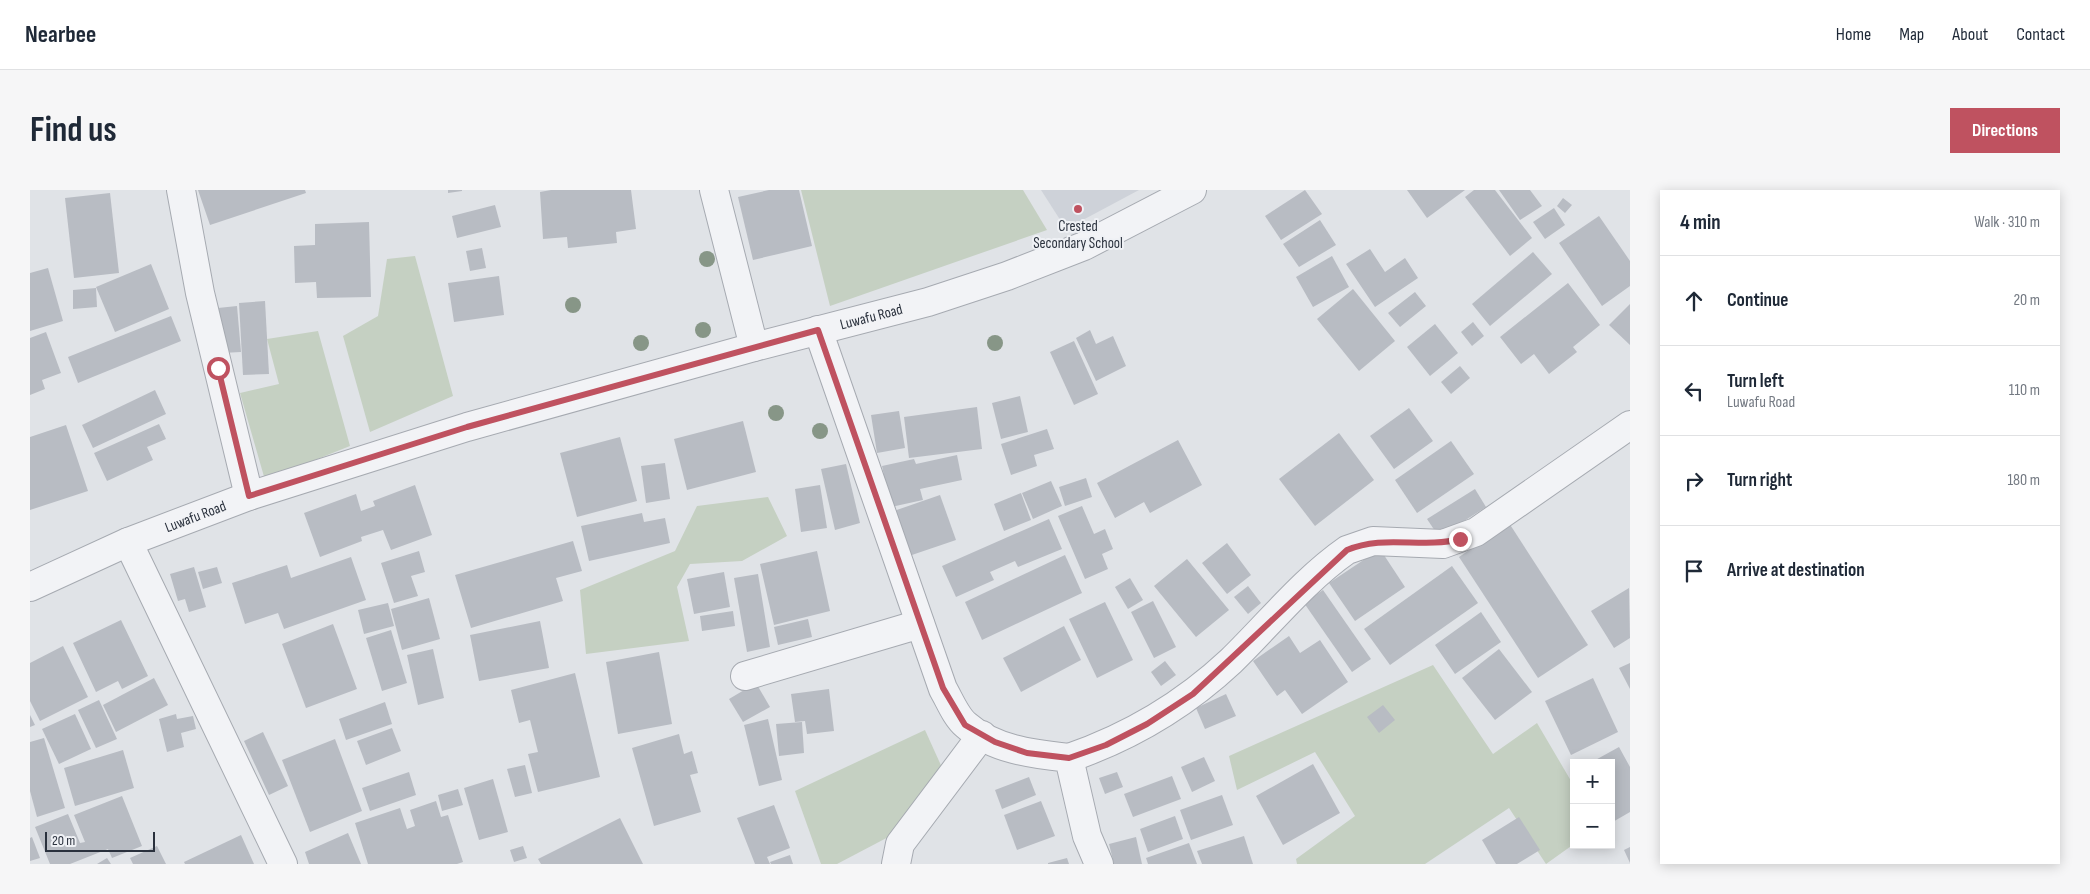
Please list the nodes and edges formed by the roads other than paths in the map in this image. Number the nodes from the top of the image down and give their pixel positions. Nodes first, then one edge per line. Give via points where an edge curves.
1 (181, 190) edge
2 (714, 190) edge
3 (1192, 190) edge
4 (818, 330) junction
5 (754, 347) junction
6 (1630, 425) edge
7 (249, 496) junction
8 (128, 542) junction
9 (30, 587) edge
10 (920, 624) junction
11 (745, 676) dead end
12 (982, 735) junction
13 (1069, 758) junction
14 (283, 864) edge
15 (896, 864) edge
16 (1099, 864) edge

1 - 7 street via 200,293
2 - 5 street
3 - 4 street, Luwafu Road via 1084,246 1007,276 928,302
4 - 5 street, Luwafu Road
4 - 10 street
5 - 7 street, Luwafu Road via 467,427
6 - 13 street via 1476,532 1442,544 1373,541 1347,550 1193,694 1147,724 1106,745
7 - 8 street, Luwafu Road
8 - 9 street, Luwafu Road
8 - 14 street
10 - 11 street
10 - 12 street via 943,688 965,725
12 - 13 street via 1027,753
12 - 15 street via 900,844
13 - 16 street via 1087,836

